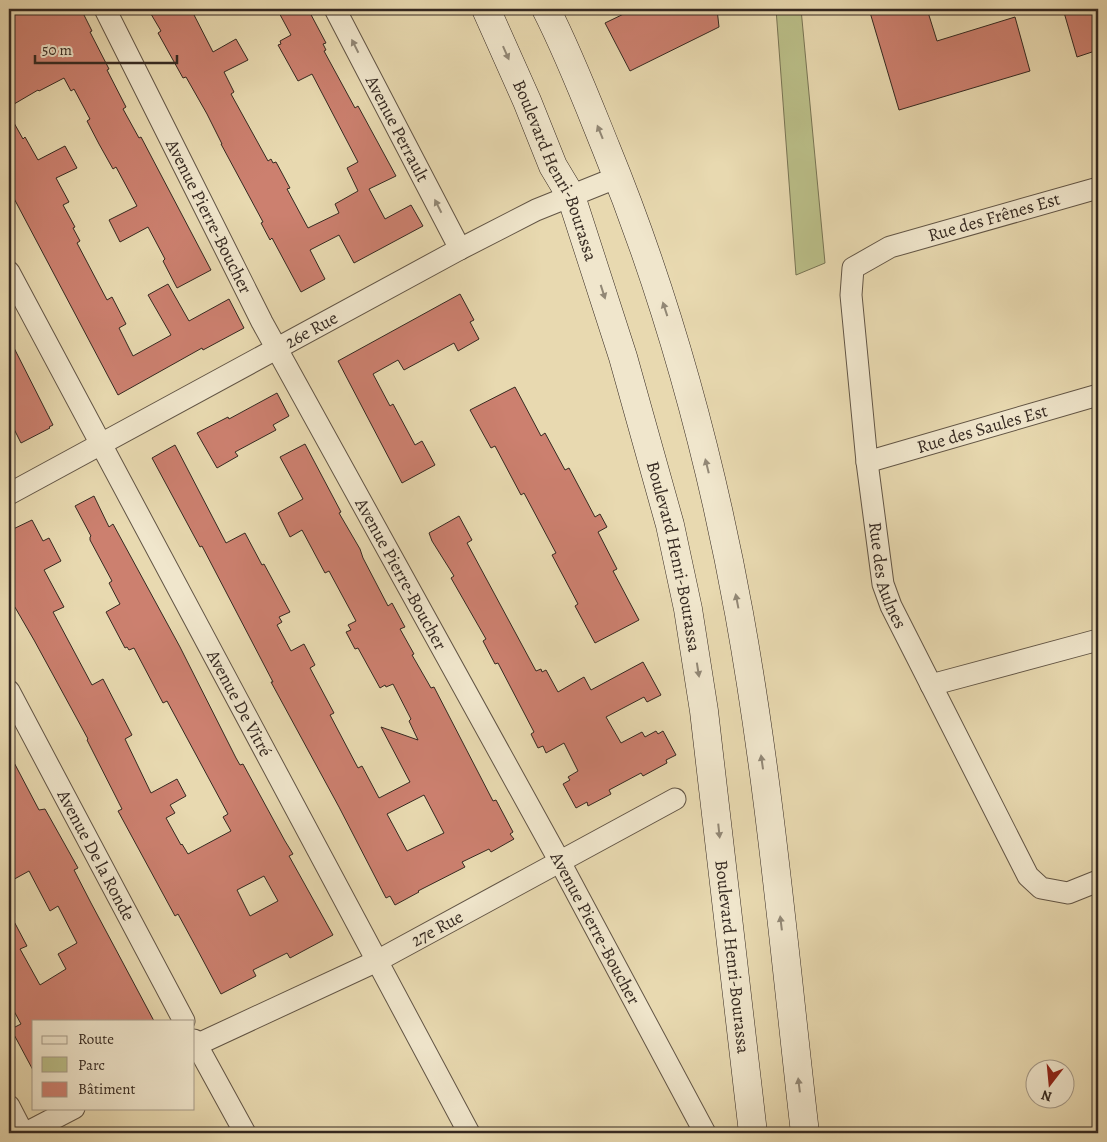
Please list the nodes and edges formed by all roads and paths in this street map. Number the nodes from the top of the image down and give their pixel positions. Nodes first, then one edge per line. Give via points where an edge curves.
1 (105, 9) edge
2 (335, 9) edge
3 (486, 9) edge
4 (546, 9) edge
5 (618, 177) junction
6 (1098, 188) edge
7 (571, 196) junction
8 (890, 247) joint
9 (460, 249) junction
10 (9, 272) edge
11 (277, 349) junction
12 (1098, 395) edge
13 (101, 445) junction
14 (867, 462) junction
15 (9, 494) edge
16 (1098, 640) edge
17 (931, 686) junction
18 (9, 691) edge
19 (675, 798) dead end
20 (560, 862) junction
21 (1098, 881) edge
22 (377, 961) junction
23 (183, 1020) edge
24 (195, 1043) edge
25 (9, 1106) edge
26 (70, 1110) edge
27 (25, 1133) edge
28 (245, 1133) edge
29 (469, 1133) edge
30 (705, 1133) edge
31 (753, 1133) edge
32 (804, 1133) edge

1 - 11 street, Avenue Pierre-Boucher
9 -> 2 street, Avenue Perrault
3 -> 7 main road, Boulevard Henri-Bourassa via 553,166
5 -> 4 main road
5 - 7 street, 26e Rue
32 -> 5 main road via 763,768 739,612 719,514 674,338
6 - 8 street, Rue des Frênes Est
7 - 9 street, 26e Rue
7 -> 31 main road, Boulevard Henri-Bourassa via 623,357 670,525 688,609 712,771
8 - 14 street, Rue des Aulnes via 853,268 851,299
9 - 11 street, 26e Rue
10 - 13 street, Avenue De Vitré
11 - 13 street, 26e Rue
11 - 20 street, Avenue Pierre-Boucher
12 - 14 street, Rue des Saules Est
13 - 15 street, 26e Rue
13 - 22 street, Avenue De Vitré
14 - 17 street, Rue des Aulnes via 883,584
16 - 17 street
17 - 21 street, Rue des Aulnes via 1028,876 1041,888 1068,893
18 - 23 street, Avenue De la Ronde
19 - 20 street, 27e Rue
20 - 22 street, 27e Rue
20 - 30 street, Avenue Pierre-Boucher
22 - 24 street, 27e Rue
22 - 29 street, Avenue De Vitré
24 - 28 street
25 - 27 street
26 - 27 street

